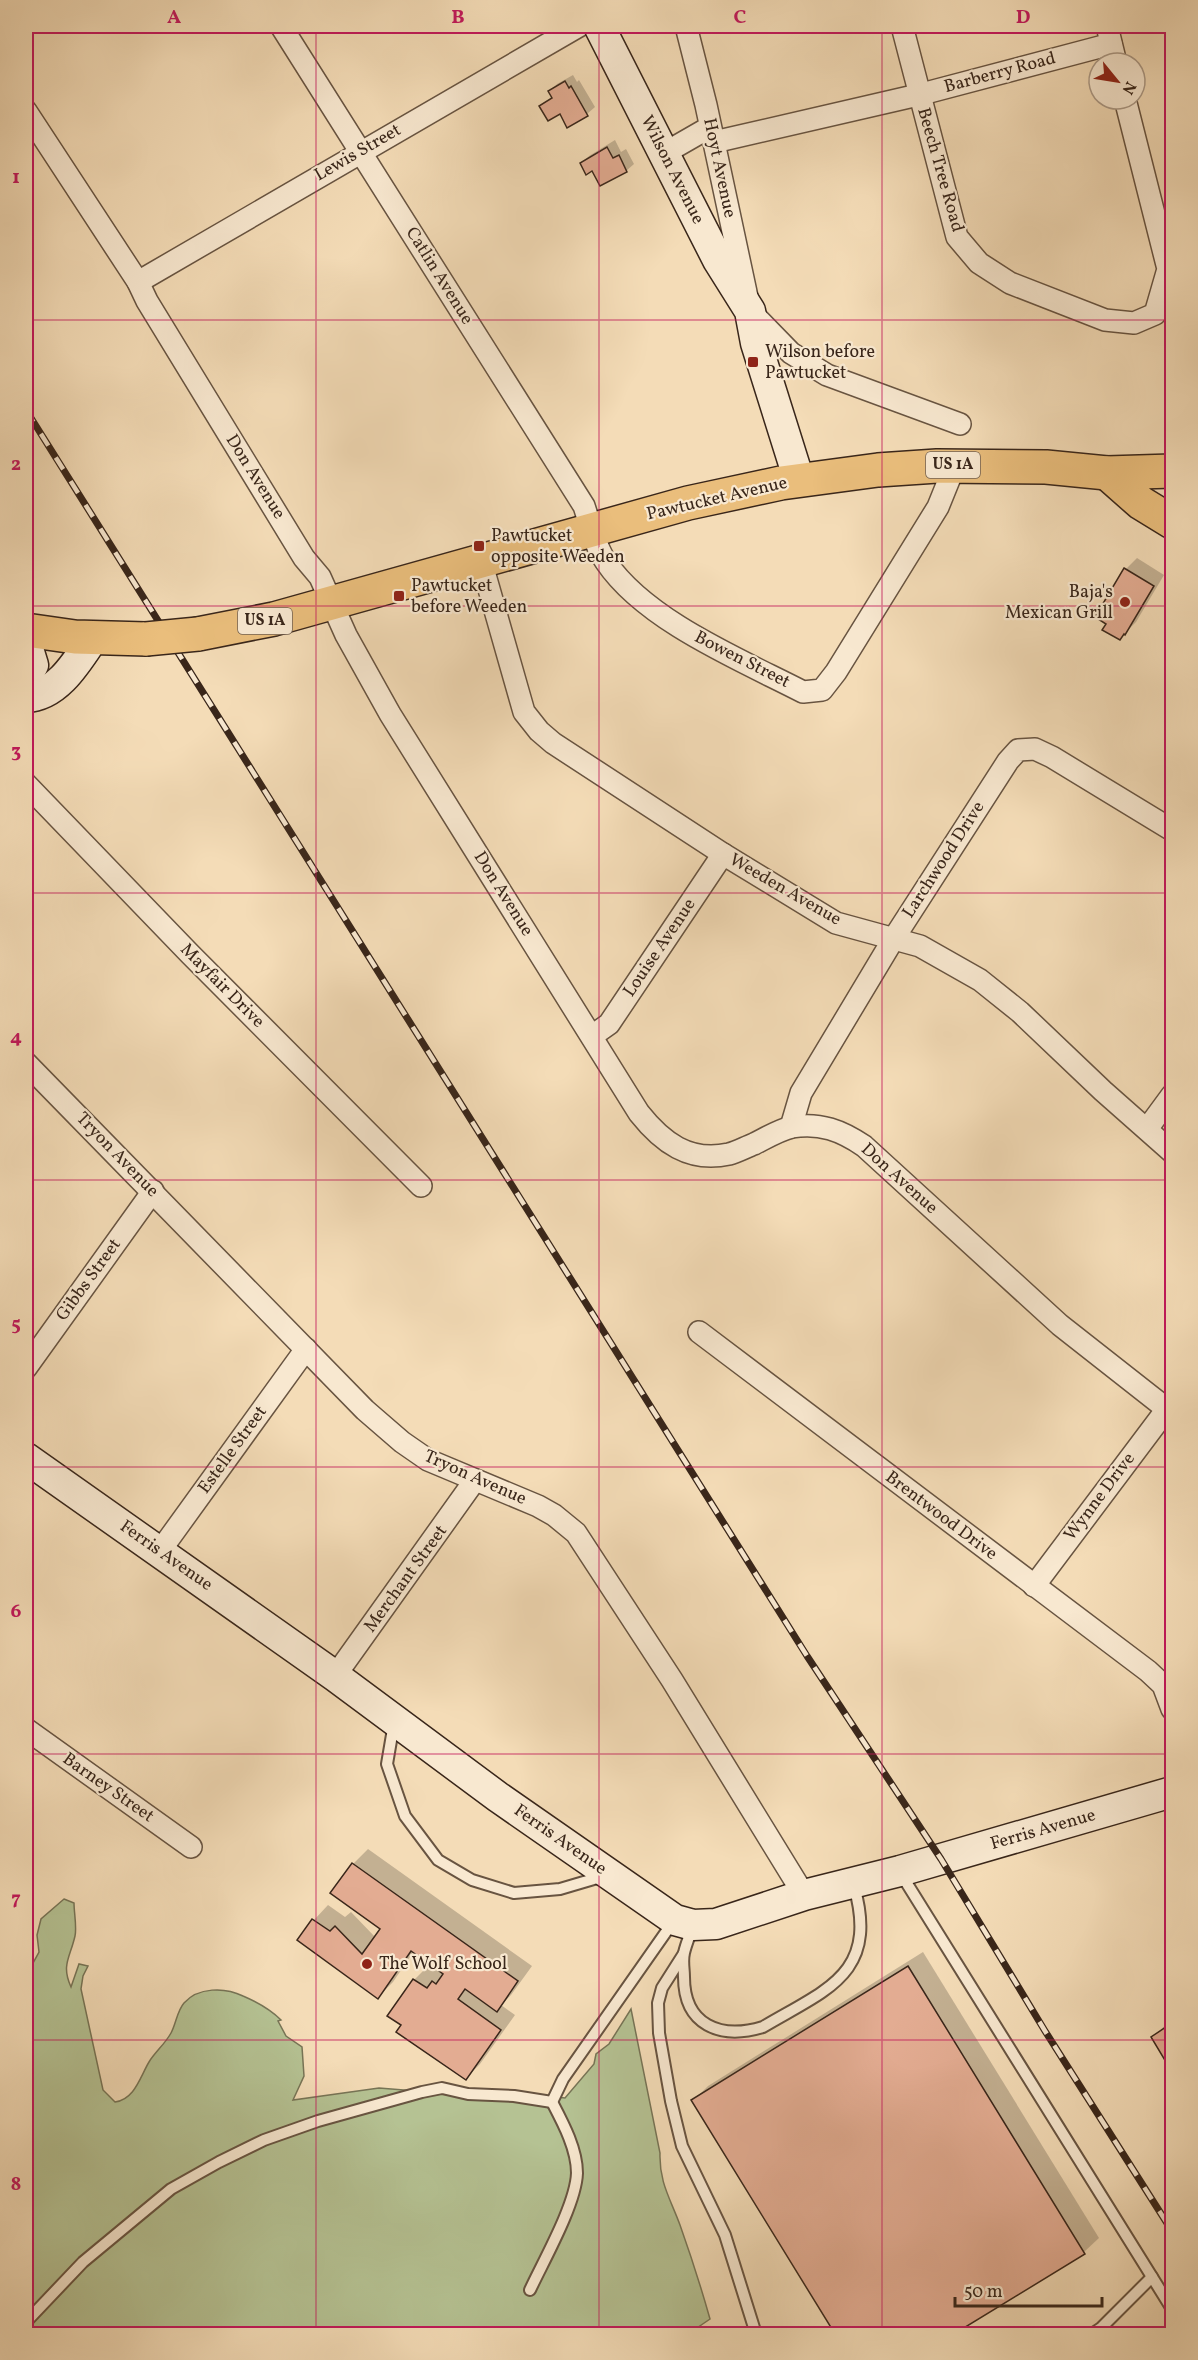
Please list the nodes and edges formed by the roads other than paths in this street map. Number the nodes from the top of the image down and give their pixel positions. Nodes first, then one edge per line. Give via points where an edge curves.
1 (281, 26) edge
2 (579, 26) edge
3 (599, 26) edge
4 (686, 26) edge
5 (902, 26) edge
6 (1111, 44) edge
7 (918, 95) junction
8 (26, 111) edge
9 (1128, 111) edge
10 (712, 135) junction
11 (360, 152) junction
12 (663, 154) junction
13 (138, 282) junction
14 (750, 311) junction
15 (960, 424) dead end
16 (955, 465) junction
17 (1173, 471) edge
18 (1107, 473) junction
19 (799, 480) junction
20 (1173, 522) edge
21 (592, 530) junction
22 (481, 561) junction
23 (330, 603) junction
24 (26, 630) edge
25 (93, 638) junction
26 (26, 642) edge
27 (26, 678) edge
28 (26, 697) edge
29 (26, 784) edge
30 (1173, 831) edge
31 (723, 854) junction
32 (894, 938) junction
33 (592, 1036) junction
34 (26, 1063) edge
35 (1173, 1095) edge
36 (791, 1127) junction
37 (1147, 1129) junction
38 (1173, 1152) edge
39 (421, 1186) dead end
40 (153, 1191) junction
41 (699, 1332) dead end
42 (306, 1349) junction
43 (26, 1368) edge
44 (1170, 1411) edge
45 (26, 1458) edge
46 (475, 1480) junction
47 (160, 1551) junction
48 (1034, 1586) junction
49 (335, 1676) junction
50 (1173, 1709) edge
51 (394, 1720) junction
52 (26, 1729) edge
53 (1173, 1792) edge
54 (191, 1847) dead end
55 (900, 1871) junction
56 (608, 1874) junction
57 (853, 1883) junction
58 (804, 1895) junction
59 (684, 1923) junction
60 (683, 1955) junction
61 (552, 2103) junction
62 (1152, 2277) junction
63 (530, 2290) dead end
64 (1173, 2309) edge
65 (26, 2322) edge
66 (756, 2334) edge
67 (1092, 2334) edge

1 - 11 street, Catlin Avenue
2 - 11 street, Lewis Street
3 - 12 street, Wilson Avenue
4 - 10 street, Hoyt Avenue
5 - 7 street, Beech Tree Road
6 - 7 street, Barberry Road
7 - 9 street, Beech Tree Road via 957,237 979,263 1010,283 1105,320 1134,324 1155,314 1168,269
7 - 10 street, Barberry Road
8 - 13 street, Don Avenue
10 - 12 street
10 - 14 street, Hoyt Avenue
11 - 13 street, Lewis Street
11 - 21 street, Catlin Avenue via 584,506
12 - 14 street, Wilson Avenue via 718,260
13 - 23 street, Don Avenue via 292,538 320,577
14 - 15 street via 791,353 826,375
14 - 19 street, Hoyt Avenue via 756,343
16 - 18 main road, Pawtucket Avenue / US 1A
16 - 19 main road, Pawtucket Avenue / US 1A
16 - 21 street, Bowen Street via 938,507 822,690 803,692 678,627 635,594 606,561
17 - 18 main road, Pawtucket Avenue
18 - 20 main road via 1141,503
19 - 21 main road, Pawtucket Avenue / US 1A via 706,499
21 - 22 main road, Pawtucket Avenue / US 1A
22 - 23 main road, Pawtucket Avenue / US 1A
22 - 31 street, Weeden Avenue via 524,712 538,731
23 - 25 main road, Pawtucket Avenue / US 1A, bridge via 255,624 198,634 146,639
23 - 33 street, Don Avenue via 390,714
24 - 25 main road, Pawtucket Avenue / US 1A
25 - 28 street via 75,666 57,683 38,697
26 - 27 street via 33,665
29 - 39 street, Mayfair Drive
30 - 32 street, Larchwood Drive via 1052,757 1035,749 1018,750
31 - 32 street, Weeden Avenue via 836,923
31 - 33 street, Louise Avenue via 609,1024
32 - 36 street, Larchwood Drive via 801,1093
32 - 37 street, Weeden Avenue via 920,946 980,980
33 - 36 street, Don Avenue via 639,1113 655,1133 674,1147 699,1156 729,1154
34 - 40 street, Tryon Avenue
35 - 37 street
36 - 44 street, Don Avenue via 820,1126 844,1132 864,1146 1060,1325
37 - 38 street, Weeden Avenue
40 - 42 street, Tryon Avenue
40 - 43 street, Gibbs Street
41 - 48 street, Brentwood Drive
42 - 46 street, Tryon Avenue via 402,1442 428,1460
42 - 47 street, Estelle Street
44 - 48 street, Wynne Drive
45 - 47 street, Ferris Avenue
46 - 49 street, Merchant Street
46 - 58 street, Tryon Avenue via 538,1506 576,1533
47 - 49 street, Ferris Avenue
48 - 50 street, Brentwood Drive via 1148,1671 1163,1685
49 - 51 street, Ferris Avenue
51 - 56 street, Ferris Avenue
51 - 56 lane via 387,1764 405,1816 438,1860 472,1880 514,1893 560,1889
52 - 54 street, Barney Street
53 - 55 street, Ferris Avenue
55 - 57 street, Ferris Avenue
55 - 62 lane
56 - 59 street, Ferris Avenue
57 - 58 street, Ferris Avenue
57 - 60 lane via 860,1930 850,1966 828,1988 763,2027 727,2031 701,2020 684,1994
58 - 59 street, Ferris Avenue via 716,1924
59 - 60 lane
59 - 61 lane via 563,2079
60 - 66 lane via 662,1988 658,2003 667,2077 682,2146 725,2235
61 - 63 lane via 573,2152 577,2170 575,2192
61 - 65 lane via 442,2088 318,2121 264,2140 171,2189 83,2262
62 - 64 lane
62 - 67 lane

